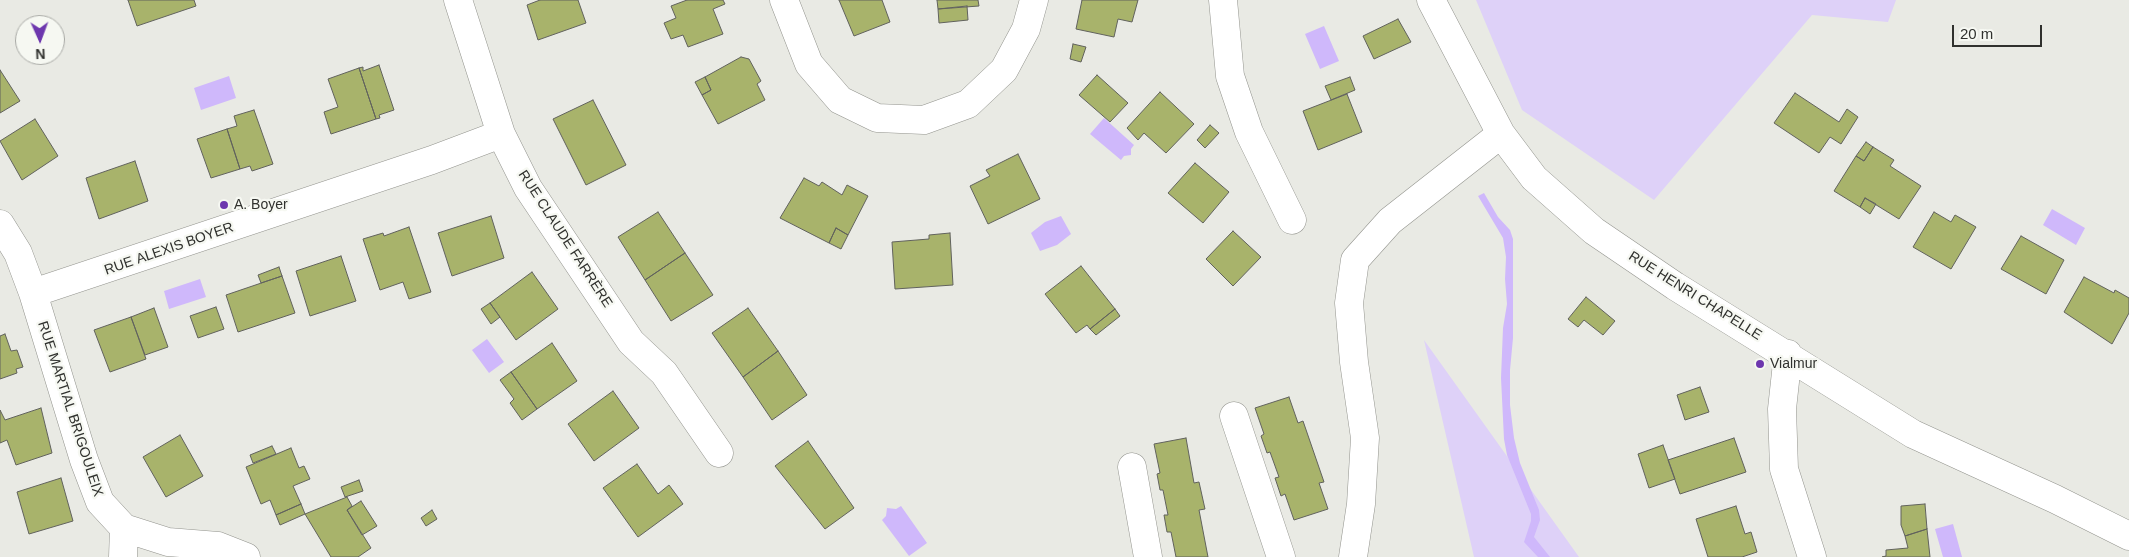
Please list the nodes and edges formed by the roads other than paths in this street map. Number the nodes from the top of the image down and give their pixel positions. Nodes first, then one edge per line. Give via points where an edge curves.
1 (458, 0) edge
2 (784, 0) edge
3 (1034, 0) edge
4 (1223, 0) edge
5 (1431, 0) edge
6 (501, 134) junction
7 (1501, 134) junction
8 (1292, 220) dead end
9 (0, 224) edge
10 (33, 293) junction
11 (1788, 354) junction
12 (1234, 416) dead end
13 (718, 452) dead end
14 (1132, 467) dead end
15 (124, 528) junction
16 (2129, 536) edge
17 (123, 557) edge
18 (246, 557) edge
19 (1148, 557) edge
20 (1281, 557) edge
21 (1353, 557) edge
22 (1812, 557) edge

1 - 6 street, RUE CLAUDE FARRÈRE
2 - 3 street via 809,64 840,100 877,118 924,120 968,104 1004,70 1026,28
4 - 8 street via 1230,76 1249,132
5 - 7 street, RUE HENRI CHAPELLE
6 - 10 street, RUE ALEXIS BOYER
6 - 13 street, RUE CLAUDE FARRÈRE via 528,188 631,342 664,373
7 - 11 street, RUE HENRI CHAPELLE via 1534,178 1594,231 1675,286
7 - 21 street via 1390,221 1355,260 1349,304 1365,438 1362,504
9 - 10 street, RUE MARTIAL BRIGOULEIX via 18,253
10 - 15 street, RUE MARTIAL BRIGOULEIX via 100,502
11 - 16 street, RUE HENRI CHAPELLE via 1913,434
11 - 22 street via 1782,409 1784,468
12 - 20 street
14 - 19 street
15 - 17 street
15 - 18 street, RUE MARTIAL BRIGOULEIX via 168,542 218,546

